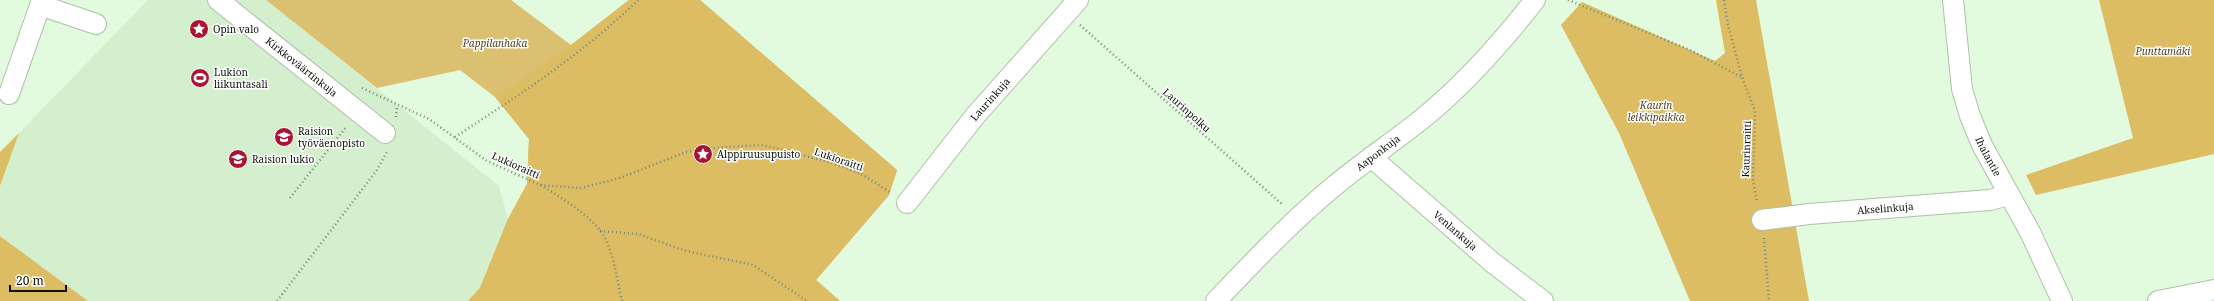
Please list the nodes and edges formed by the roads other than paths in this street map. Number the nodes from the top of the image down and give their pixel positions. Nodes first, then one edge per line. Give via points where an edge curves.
1 (218, 0) edge
2 (1535, 0) edge
3 (1953, 0) edge
4 (41, 2) edge
5 (1072, 7) edge
6 (96, 24) dead end
7 (9, 94) dead end
8 (390, 133) road end
9 (1371, 157) junction
10 (2008, 195) junction
11 (907, 202) road end
12 (1762, 220) road end
13 (2214, 290) edge
14 (1216, 301) edge
15 (1543, 301) edge
16 (2062, 301) edge
17 (2158, 301) edge

1 - 8 street, Kirkkoväärtinkuja via 358,112
2 - 9 street, Aaponkuja via 1449,95
3 - 10 street, Ihalantie via 1962,89 1982,145
4 - 6 street
4 - 7 street
5 - 11 street, Laurinkuja via 975,116
9 - 14 street, Aaponkuja via 1298,219
9 - 15 street, Venlankuja via 1493,263
10 - 12 street, Akselinkuja via 1990,200
10 - 16 street, Ihalantie via 2031,234
13 - 17 street

